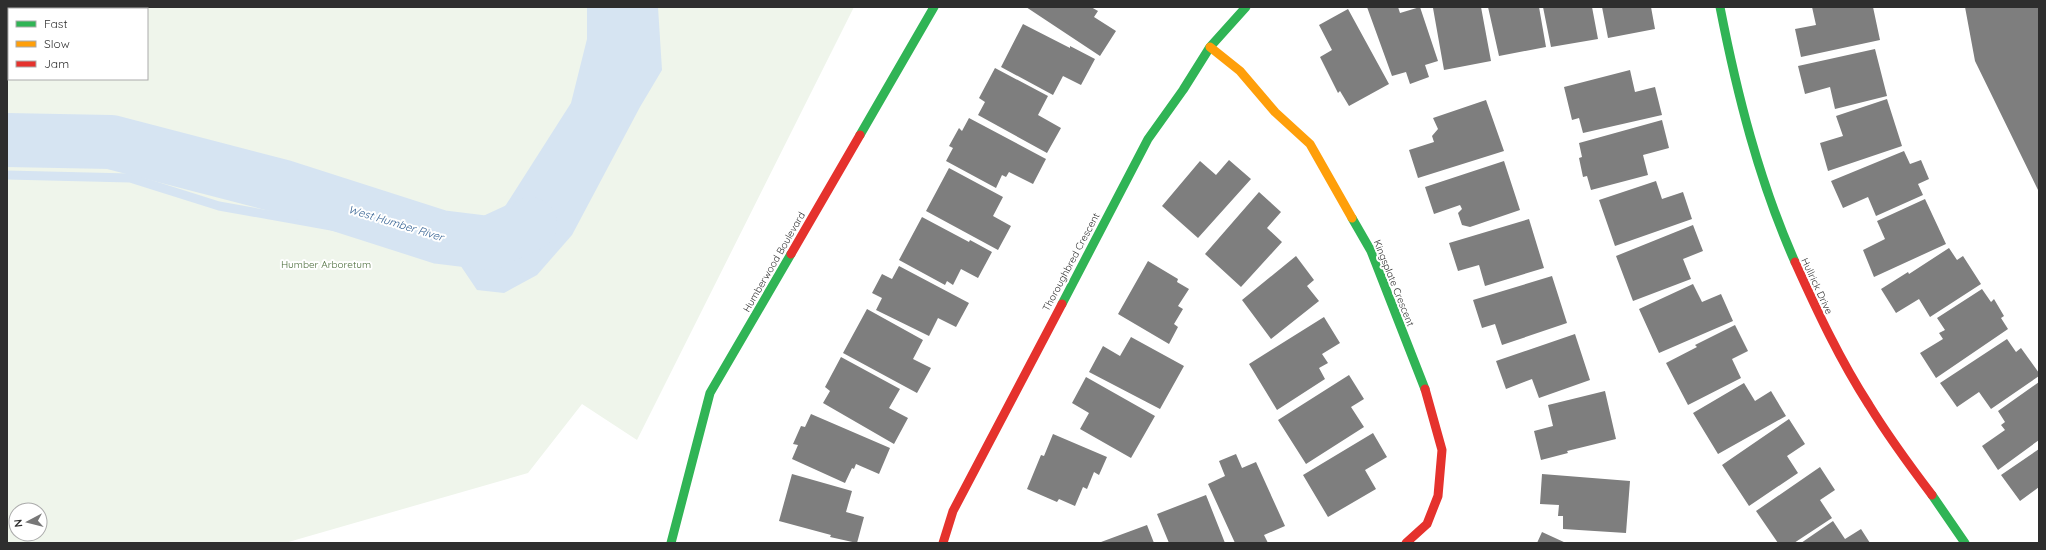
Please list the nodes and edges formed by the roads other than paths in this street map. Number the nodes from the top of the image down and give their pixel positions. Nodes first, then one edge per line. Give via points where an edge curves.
1 (934, 7) edge
2 (1246, 7) edge
3 (1720, 7) edge
4 (1210, 47) junction
5 (671, 543) edge
6 (944, 543) edge
7 (1406, 543) edge
8 (1965, 543) edge

1 - 5 street, Humberwood Boulevard via 710,393
2 - 4 street, Thoroughbred Crescent
3 - 8 street, Hullrick Drive via 1726,42 1754,152 1795,265 1822,324 1857,387 1907,463
4 - 6 street, Thoroughbred Crescent via 1148,139 953,511
4 - 7 street, Kingsplate Crescent via 1240,71 1275,112 1310,144 1371,251 1427,393 1442,450 1438,496 1427,524

